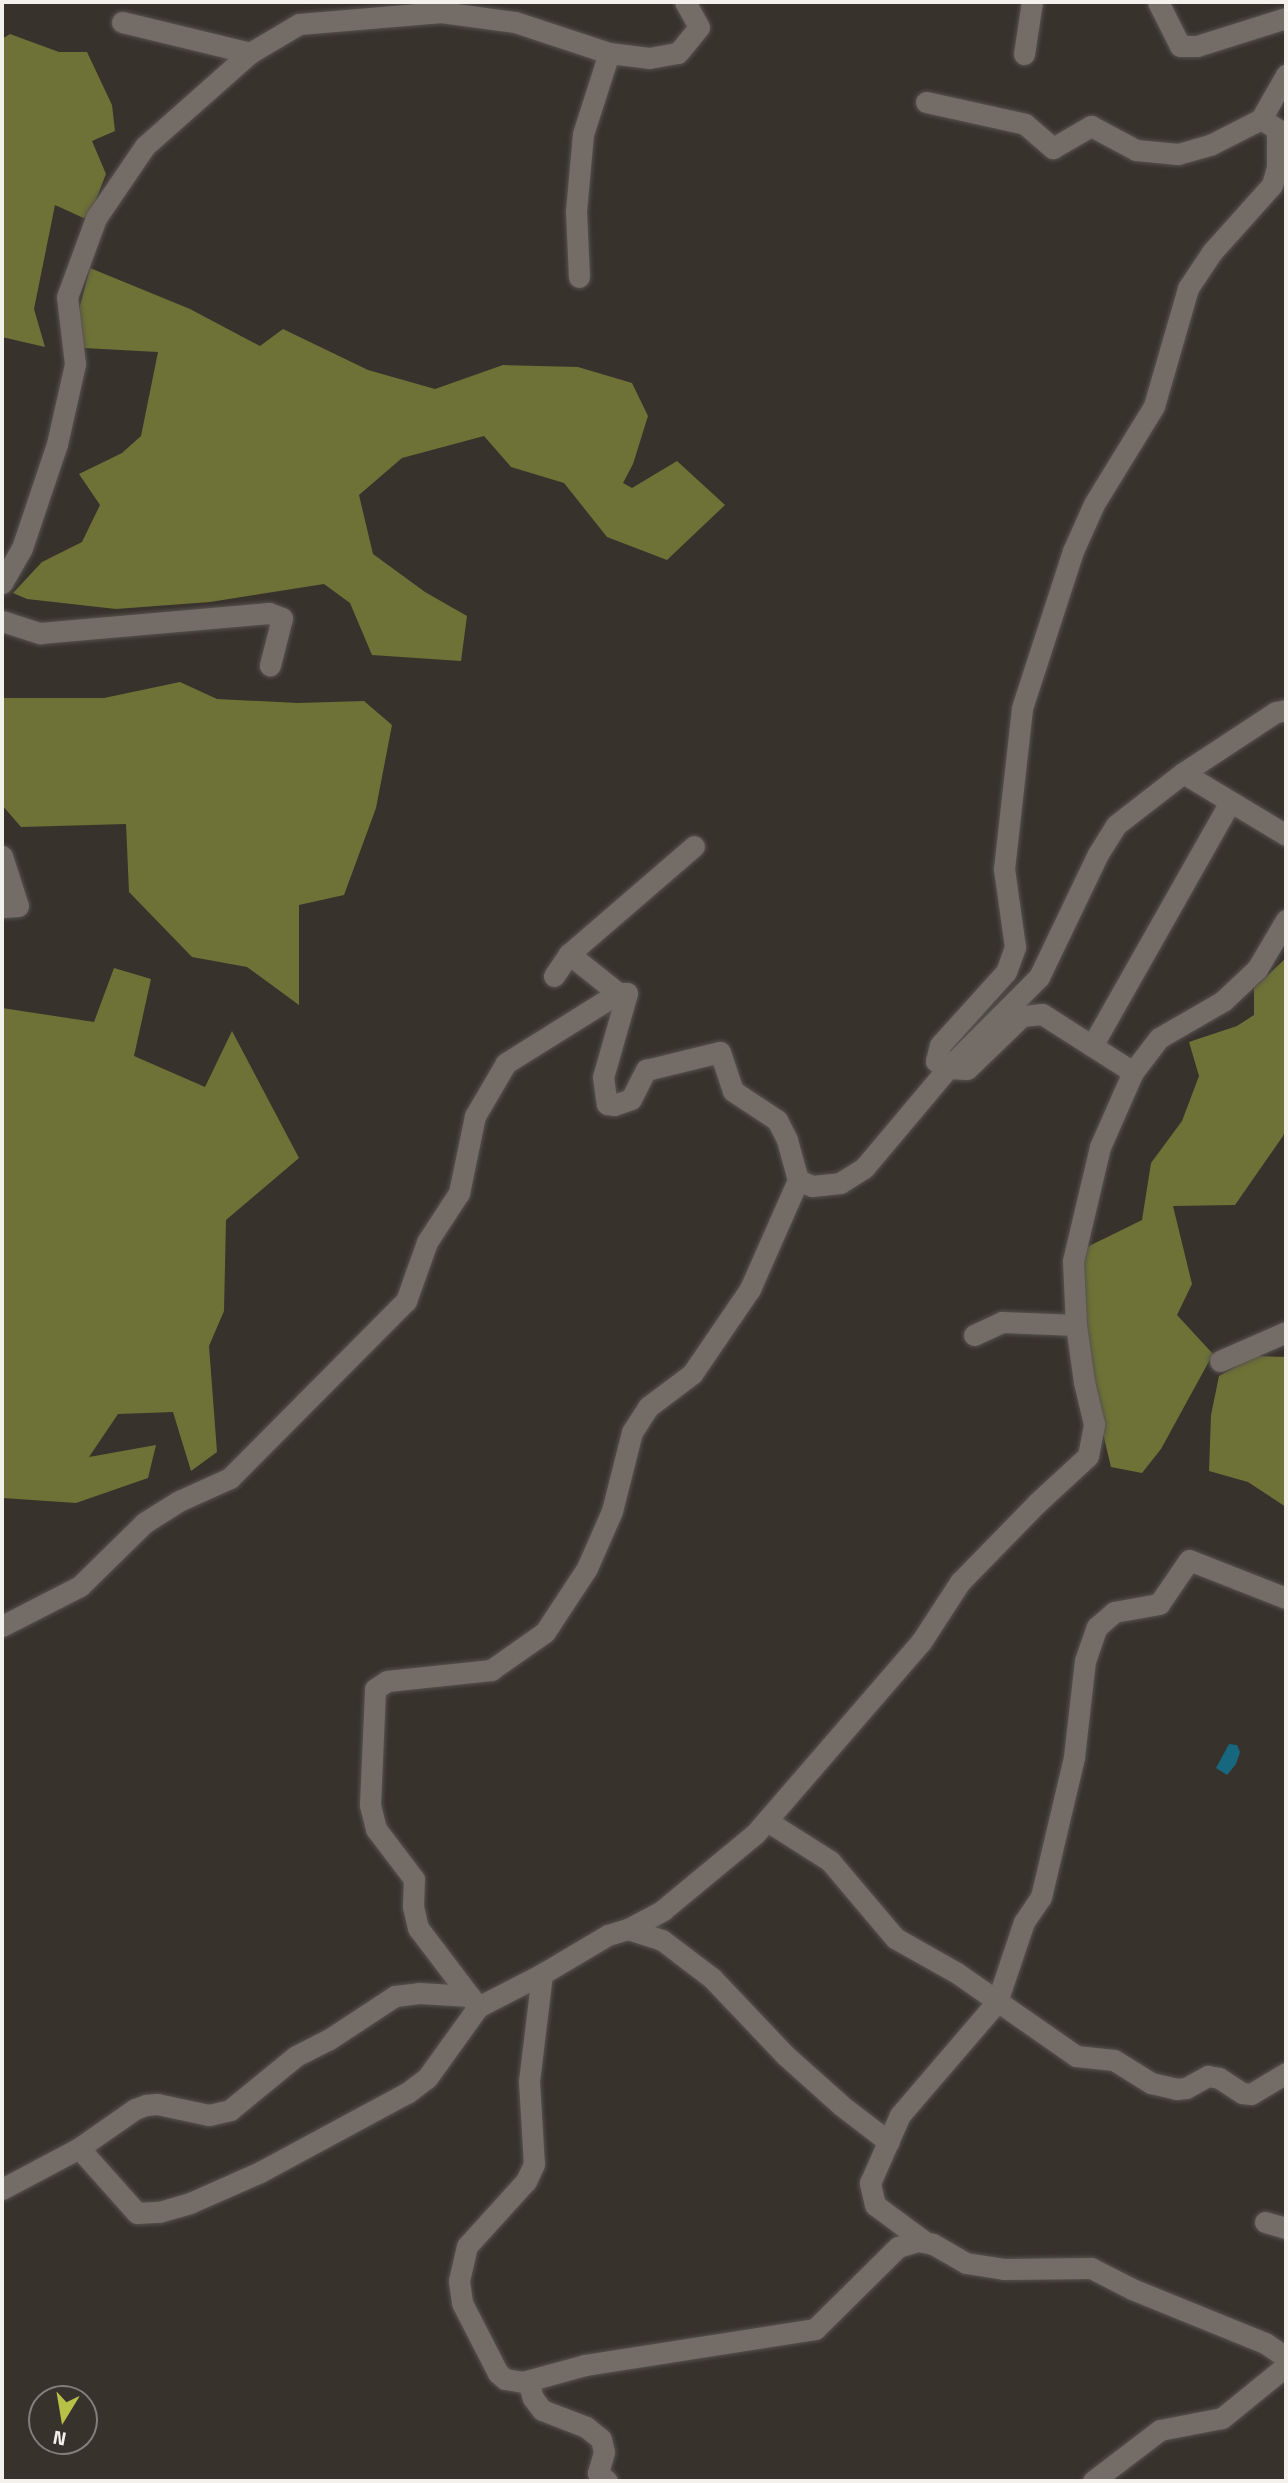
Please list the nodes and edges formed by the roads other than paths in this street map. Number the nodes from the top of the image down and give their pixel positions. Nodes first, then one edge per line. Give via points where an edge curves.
1 (685, 2) edge
2 (1032, 2) edge
3 (1158, 2) edge
4 (1286, 18) edge
5 (122, 22) dead end
6 (250, 53) junction
7 (609, 53) junction
8 (1024, 54) dead end
9 (1286, 75) edge
10 (926, 102) dead end
11 (1261, 119) junction
12 (579, 277) dead end
13 (2, 583) edge
14 (2, 621) edge
15 (270, 665) dead end
16 (1286, 710) edge
17 (1183, 773) junction
18 (1229, 804) junction
19 (1286, 835) edge
20 (694, 846) dead end
21 (2, 856) edge
22 (2, 907) edge
23 (1286, 920) edge
24 (569, 954) junction
25 (554, 976) dead end
26 (618, 993) junction
27 (1092, 1046) junction
28 (948, 1068) junction
29 (1133, 1072) junction
30 (799, 1180) junction
31 (1076, 1325) junction
32 (1286, 1332) edge
33 (974, 1335) dead end
34 (1220, 1361) dead end
35 (1286, 1598) edge
36 (2, 1626) edge
37 (767, 1821) junction
38 (628, 1929) junction
39 (542, 1974) junction
40 (474, 2001) junction
41 (998, 2002) junction
42 (1286, 2073) edge
43 (889, 2142) junction
44 (79, 2148) junction
45 (2, 2189) edge
46 (1265, 2222) dead end
47 (1286, 2228) edge
48 (925, 2242) junction
49 (1286, 2357) edge
50 (1286, 2365) edge
51 (527, 2381) junction
52 (607, 2481) edge
53 (1093, 2481) edge

1 - 7 street via 699,27 677,52 649,58
2 - 8 street
3 - 4 street via 1180,46 1196,46
5 - 6 street
6 - 7 street via 299,24 441,12 515,22
6 - 13 street via 145,146 96,218 66,298 75,365 57,444 22,548
7 - 12 street via 583,134 576,211
9 - 11 street
10 - 11 street via 1025,124 1053,148 1091,125 1136,150 1178,154 1212,144
11 - 28 street via 1277,129 1272,185 1212,252 1188,288 1154,406 1094,504 1073,551 1022,708 1004,869 1015,947 1006,972 940,1045 936,1061
14 - 15 street via 40,633 269,613 282,618
16 - 17 street via 1276,712
17 - 18 street
17 - 28 street via 1116,825 1039,976
18 - 19 street
18 - 27 street
20 - 24 street
21 - 22 street via 18,906
23 - 29 street via 1257,969 1223,1001 1159,1038
24 - 25 street
24 - 26 street
26 - 30 street via 627,993 603,1077 607,1104 631,1099 646,1070 720,1052 733,1091 777,1120
26 - 36 street via 506,1063 475,1116 459,1193 427,1242 405,1301 230,1478 144,1523 80,1586
27 - 28 street via 1042,1014 1022,1016 967,1069
27 - 29 street
28 - 30 street via 864,1168 840,1183 812,1186
29 - 31 street via 1090,1179 1073,1261
30 - 40 street via 750,1289 692,1374 648,1407 632,1432 611,1511 587,1568 545,1632 491,1670 387,1681 375,1689 370,1805 376,1829 414,1879 418,1928
31 - 33 street via 1002,1322
31 - 37 street via 1094,1424 1088,1455 960,1582 920,1642
32 - 34 street
35 - 41 street via 1189,1560 1159,1604 1114,1612 1102,1620 1086,1661 1074,1757 1044,1889 1024,1922
37 - 38 street via 663,1910
37 - 41 street via 830,1861 895,1938
38 - 39 street via 590,1944
38 - 43 street via 662,1940 712,1978 785,2055
39 - 40 street
39 - 51 street via 529,2081 534,2164 526,2181 467,2246 459,2281 462,2303 498,2373 513,2382
40 - 44 street via 419,1993 395,1996 296,2056 230,2110 209,2115 146,2105
40 - 44 street via 427,2078 407,2093 260,2172 190,2203 136,2213
41 - 42 street via 1076,2056 1114,2060 1163,2088 1184,2089 1208,2076 1251,2094
41 - 43 street via 900,2115
43 - 48 street via 870,2183 873,2199 883,2213
44 - 45 street
46 - 47 street
48 - 49 street via 966,2263 1004,2269 1091,2268 1265,2343
48 - 51 street via 898,2248 815,2329 585,2365
50 - 53 street via 1222,2418 1160,2430
51 - 52 street via 542,2410 586,2427 601,2439 604,2452 598,2473

